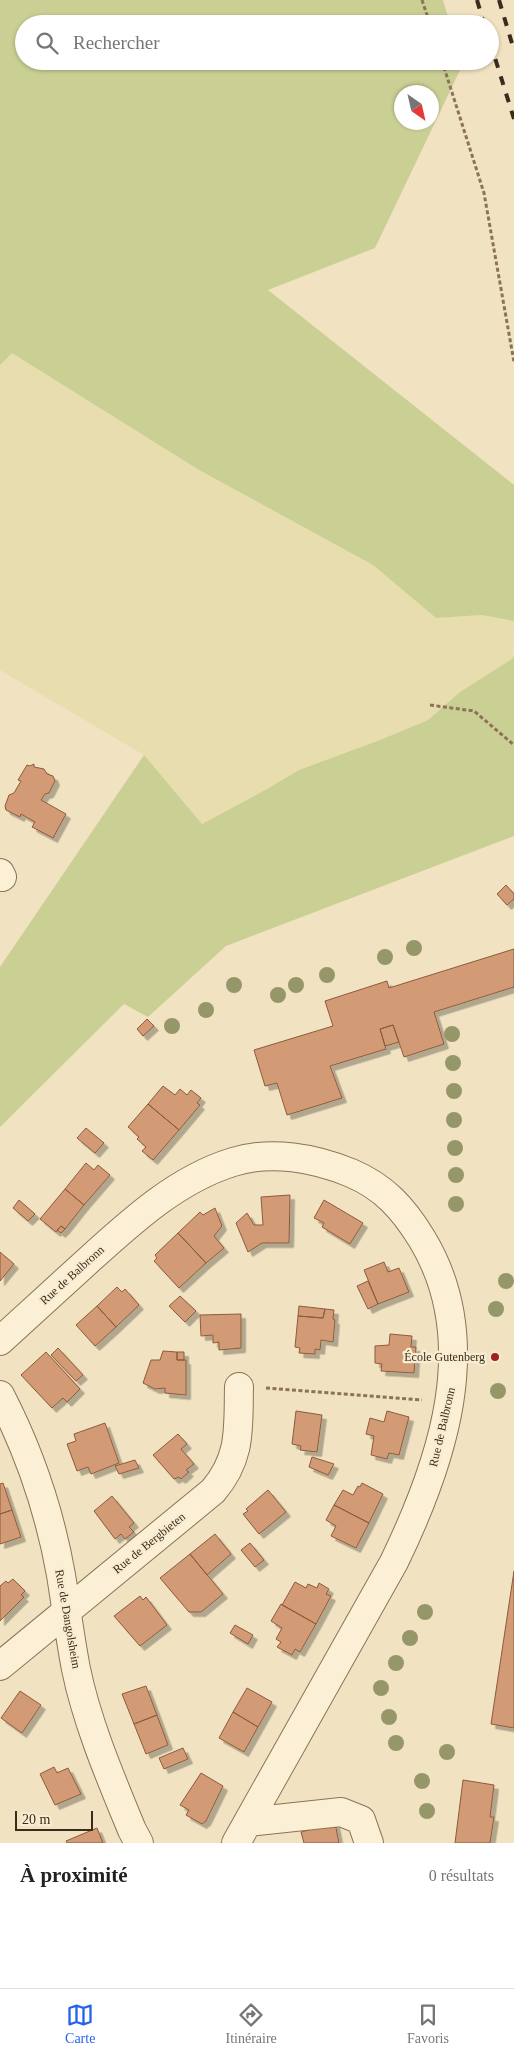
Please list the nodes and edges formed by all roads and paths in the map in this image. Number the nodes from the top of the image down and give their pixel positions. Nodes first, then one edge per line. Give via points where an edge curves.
1 (422, 0) edge
2 (427, 15) edge
3 (445, 70) edge
4 (514, 362) edge
5 (430, 704) dead end
6 (514, 745) edge
7 (0, 1341) edge
8 (239, 1387) joint
9 (0, 1395) edge
10 (450, 1402) junction
11 (66, 1611) junction
12 (0, 1666) edge
13 (242, 1833) edge
14 (139, 1843) edge
15 (369, 1843) edge

1 - 2 path
3 - 4 path via 484,193
5 - 6 path via 474,711
7 - 10 street, Rue de Balbronn via 164,1196 214,1168 260,1156 289,1156 340,1169 370,1181 391,1198 412,1222 442,1278 450,1310 454,1346
8 - 10 path
8 - 11 street, Rue de Bergbieten via 238,1434 233,1460 225,1477 214,1491
9 - 11 street, Rue de Dangolsheim via 26,1450 40,1493 61,1573
10 - 13 street, Rue de Balbronn via 433,1469 394,1562
11 - 12 street, Rue de Bergbieten
11 - 14 street, Rue de Dangolsheim via 76,1670 95,1734
13 - 15 street, Rue de Balbronn via 340,1812 361,1820

